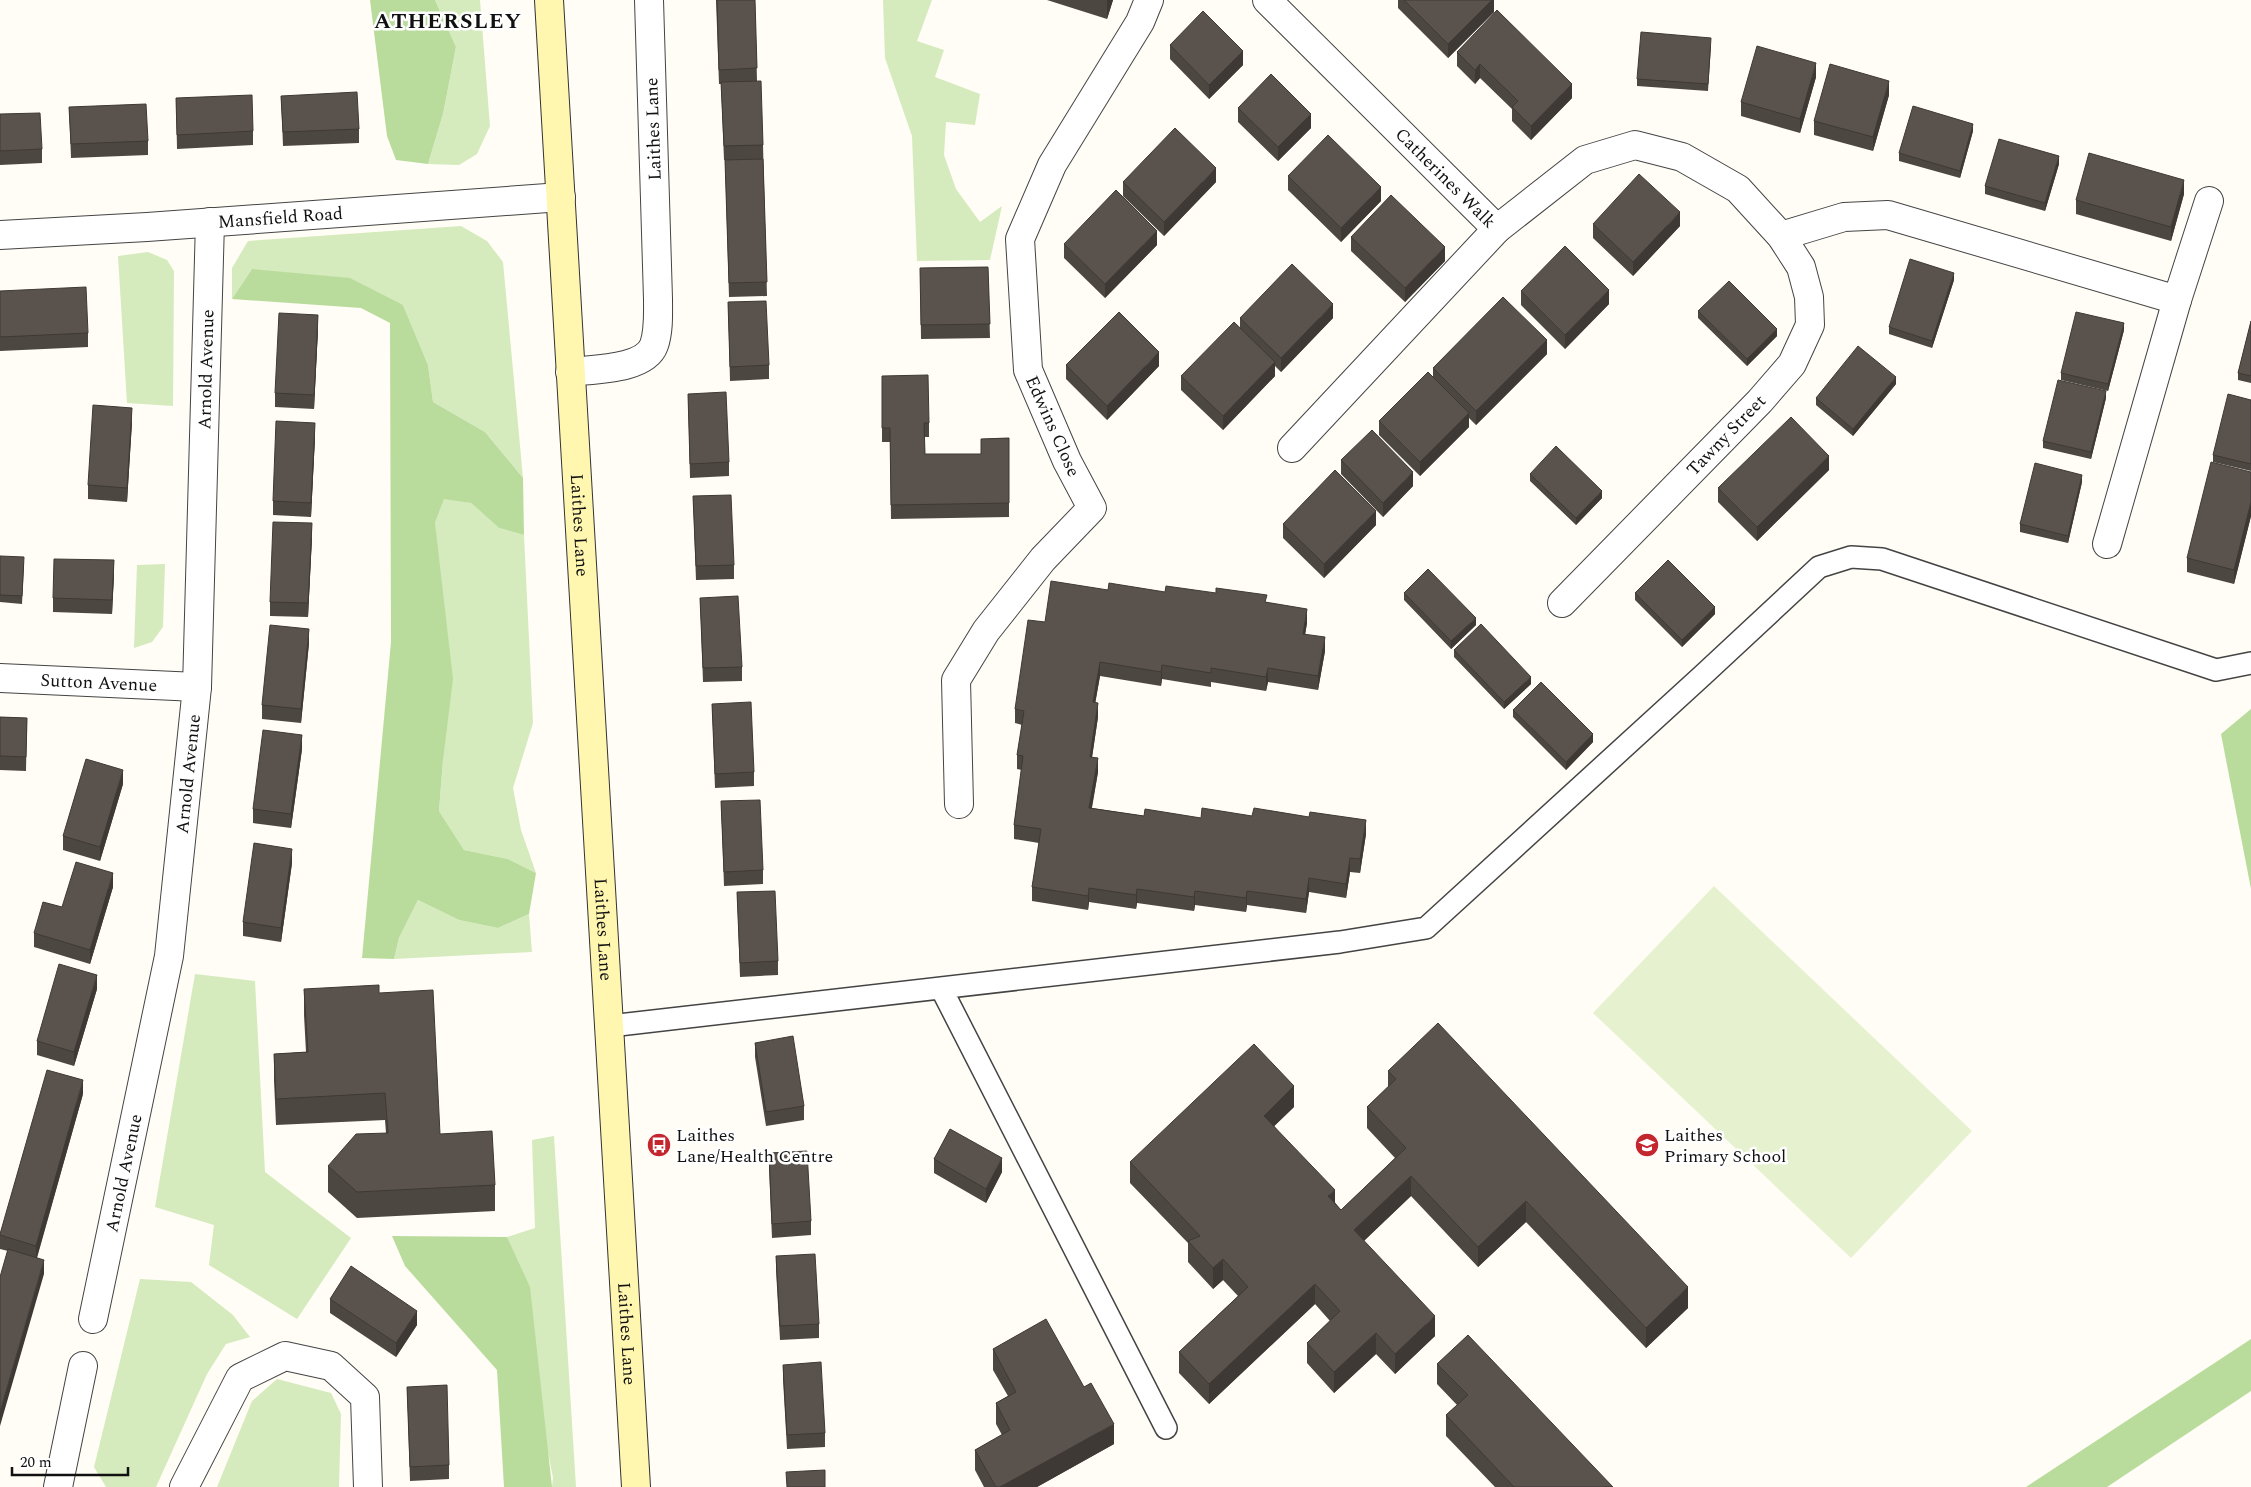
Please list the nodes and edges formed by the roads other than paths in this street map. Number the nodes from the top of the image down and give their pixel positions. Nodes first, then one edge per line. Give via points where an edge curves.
1 (549, 0) edge
2 (648, 0) edge
3 (1149, 0) edge
4 (1266, 0) edge
5 (561, 197) junction
6 (2209, 201) dead end
7 (210, 222) junction
8 (1497, 229) junction
9 (0, 235) edge
10 (1781, 236) junction
11 (2177, 300) junction
12 (570, 372) junction
13 (1292, 448) dead end
14 (2107, 544) dead end
15 (1562, 603) dead end
16 (2251, 663) edge
17 (0, 678) edge
18 (197, 687) junction
19 (959, 804) dead end
20 (941, 988) junction
21 (610, 1026) junction
22 (93, 1319) dead end
23 (83, 1366) dead end
24 (1166, 1428) dead end
25 (58, 1487) edge
26 (184, 1487) edge
27 (368, 1487) edge
28 (636, 1487) edge

1 - 5 main road, Laithes Lane
2 - 12 street, Laithes Lane via 658,298 654,346 644,358 627,365
3 - 19 street, Edwins Close via 1140,22 1052,165 1020,240 1028,370 1092,508 1043,559 986,631 956,680
4 - 8 street, Catherines Walk
5 - 7 street, Mansfield Road
5 - 12 main road, Laithes Lane
6 - 11 street
7 - 9 street, Mansfield Road
7 - 18 street, Arnold Avenue
8 - 10 street, Tawny Street via 1585,160 1635,145 1682,157 1738,189
8 - 13 street, Catherines Walk
10 - 11 street via 1844,217 1888,215
10 - 15 street, Tawny Street via 1801,267 1809,297 1810,325 1792,364 1760,401
11 - 14 street
12 - 21 main road, Laithes Lane
16 - 20 lane via 2216,670 1882,560 1851,557 1819,566 1704,676 1426,928 1340,942
17 - 18 street, Sutton Avenue
18 - 22 street, Arnold Avenue via 170,956
20 - 21 lane
20 - 24 lane
21 - 28 main road, Laithes Lane
23 - 25 street
26 - 27 street via 240,1378 285,1356 331,1366 365,1397

